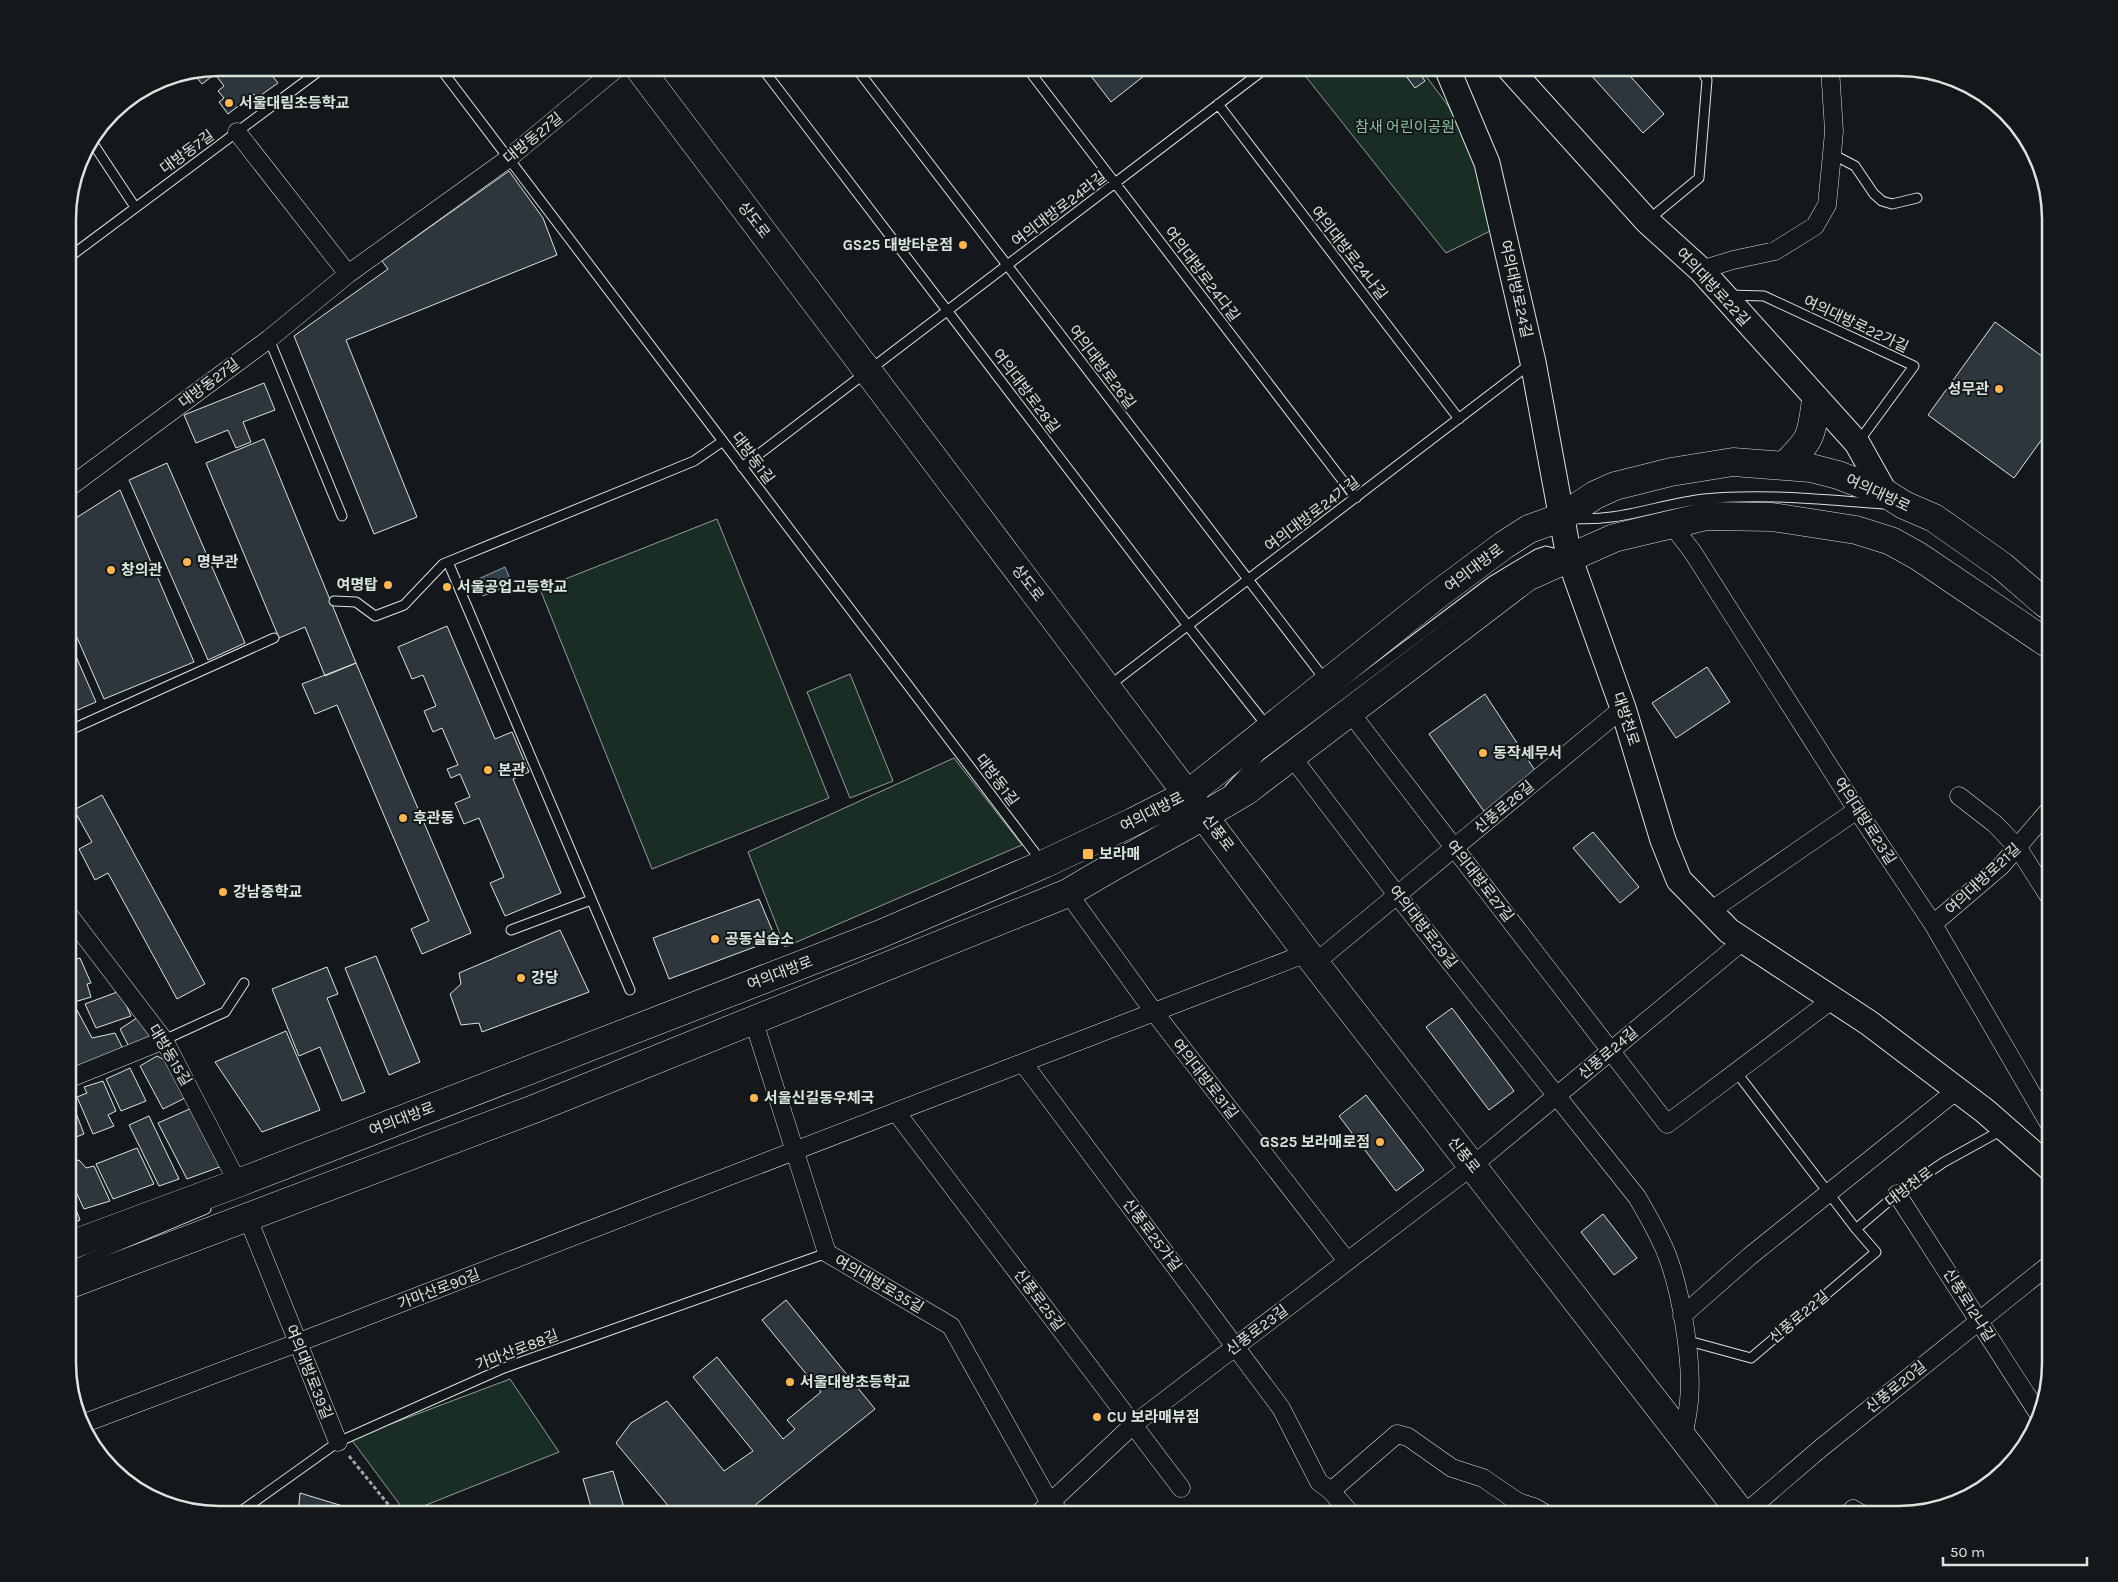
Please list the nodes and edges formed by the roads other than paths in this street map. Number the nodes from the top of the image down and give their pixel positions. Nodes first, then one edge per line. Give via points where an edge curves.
1 (1255, 76) edge
2 (1450, 76) edge
3 (1516, 76) edge
4 (1704, 76) edge
5 (1831, 76) edge
6 (311, 77) edge
7 (447, 77) edge
8 (606, 77) edge
9 (646, 77) edge
10 (769, 77) edge
11 (863, 77) edge
12 (1034, 77) edge
13 (1218, 104) junction
14 (237, 132) junction
15 (95, 147) edge
16 (1832, 154) junction
17 (509, 158) junction
18 (1115, 183) junction
19 (1917, 198) dead end
20 (134, 208) junction
21 (1647, 221) junction
22 (77, 251) edge
23 (1007, 266) junction
24 (1701, 270) junction
25 (348, 274) junction
26 (1722, 294) junction
27 (948, 311) junction
28 (269, 338) junction
29 (1533, 362) junction
30 (868, 372) junction
31 (1816, 400) junction
32 (1459, 418) junction
33 (723, 442) junction
34 (1857, 443) junction
35 (1784, 466) junction
36 (742, 467) junction
37 (77, 481) edge
38 (1356, 498) junction
39 (1894, 499) junction
40 (342, 516) dead end
41 (1562, 517) junction
42 (1671, 524) junction
43 (1569, 557) junction
44 (448, 562) junction
45 (1248, 580) junction
46 (2042, 601) edge
47 (334, 602) dead end
48 (1188, 626) junction
49 (274, 638) dead end
50 (2042, 639) edge
51 (1327, 682) junction
52 (1108, 687) junction
53 (1623, 708) junction
54 (1349, 711) junction
55 (77, 727) edge
56 (1270, 729) junction
57 (1292, 757) junction
58 (1188, 794) junction
59 (1959, 796) dead end
60 (1857, 810) junction
61 (1205, 816) junction
62 (2042, 820) edge
63 (1454, 848) junction
64 (2018, 848) junction
65 (1044, 864) junction
66 (2042, 886) edge
67 (1068, 893) junction
68 (1397, 895) junction
69 (591, 900) junction
70 (1710, 912) junction
71 (1933, 924) junction
72 (511, 930) dead end
73 (77, 931) edge
74 (1743, 941) junction
75 (1311, 958) junction
76 (244, 983) dead end
77 (630, 990) dead end
78 (1833, 999) junction
79 (1154, 1012) junction
80 (754, 1022) junction
81 (164, 1040) junction
82 (1611, 1051) junction
83 (1023, 1063) junction
84 (1737, 1073) junction
85 (77, 1075) edge
86 (1956, 1090) junction
87 (1556, 1096) junction
88 (2042, 1111) edge
89 (896, 1112) junction
90 (2004, 1128) junction
91 (795, 1151) junction
92 (2042, 1161) edge
93 (1472, 1166) junction
94 (235, 1190) junction
95 (1828, 1193) junction
96 (1897, 1194) junction
97 (247, 1216) junction
98 (1856, 1229) junction
99 (77, 1243) edge
100 (827, 1253) junction
101 (1347, 1261) junction
102 (77, 1262) edge
103 (2042, 1270) edge
104 (77, 1282) edge
105 (1682, 1316) junction
106 (1979, 1320) junction
107 (1685, 1340) junction
108 (297, 1344) junction
109 (1236, 1346) junction
110 (2034, 1407) edge
111 (89, 1421) edge
112 (1133, 1425) junction
113 (1683, 1439) junction
114 (338, 1442) junction
115 (1181, 1488) dead end
116 (1331, 1491) junction
117 (248, 1506) edge
118 (1048, 1506) edge
119 (1054, 1506) edge
120 (1344, 1506) edge
121 (1531, 1506) edge
122 (1737, 1506) edge
123 (1753, 1506) edge

1 - 13 lane, 여의대방로24라길
2 - 29 street, 여의대방로24길 via 1487,163
3 - 21 street, 여의대방로22길
4 - 21 lane via 1699,178
5 - 16 street
6 - 14 lane, 대방동7길
7 - 17 lane, 대방동1길
8 - 17 street, 대방동27길
9 - 30 main road, 상도로
10 - 27 lane, 여의대방로28길
11 - 23 lane, 여의대방로26길
12 - 18 lane, 여의대방로24다길
13 - 18 lane, 여의대방로24라길
13 - 32 lane, 여의대방로24나길
14 - 20 lane, 대방동7길
14 - 25 street
15 - 20 lane
16 - 19 lane via 1855,166 1882,201 1892,204
16 - 24 street via 1827,205 1815,226 1775,251
17 - 25 street, 대방동27길
17 - 33 lane, 대방동1길
18 - 23 lane, 여의대방로24라길
18 - 38 lane, 여의대방로24다길
20 - 22 lane, 대방동7길
21 - 24 street, 여의대방로22길
23 - 27 lane, 여의대방로24라길
23 - 45 lane, 여의대방로26길
24 - 26 street, 여의대방로22길
25 - 28 street, 대방동27길
26 - 31 street, 여의대방로22길
26 - 34 lane, 여의대방로22가길 via 1764,296 1914,366
27 - 30 lane, 여의대방로24라길
27 - 48 lane, 여의대방로28길
28 - 37 street, 대방동27길
28 - 40 lane
29 - 32 lane, 여의대방로24가길
29 - 41 street, 여의대방로24길
30 - 36 lane
30 - 52 main road, 상도로
31 - 34 street, 여의대방로22길
31 - 35 main road via 1808,442
32 - 38 lane, 여의대방로24가길
33 - 36 lane, 대방동1길
33 - 44 lane via 694,461
34 - 39 street, 여의대방로22길
35 - 39 main road, 여의대방로 via 1838,475
35 - 41 main road, 여의대방로 via 1733,462 1635,480 1595,495
36 - 65 lane, 대방동1길
38 - 45 lane, 여의대방로24가길
39 - 41 lane via 1732,497 1676,503 1588,520
39 - 46 main road, 여의대방로 via 1934,518 2002,566
41 - 43 street, 대방천로
41 - 51 main road, 여의대방로 via 1530,529 1504,545
42 - 43 main road, 여의대방로 via 1614,538
42 - 50 main road, 여의대방로 via 1707,516 1772,517 1856,530 1891,541
42 - 60 street, 여의대방로23길 via 1692,551
43 - 53 street, 대방천로
43 - 54 main road, 여의대방로 via 1528,576
43 - 61 lane via 1546,551 1492,580 1260,756
44 - 47 lane via 404,605 375,616 356,602
44 - 69 lane
45 - 48 lane, 여의대방로24가길
45 - 51 lane, 여의대방로26길
48 - 52 lane, 여의대방로24가길
48 - 56 lane, 여의대방로28길
49 - 55 lane
51 - 56 main road, 여의대방로
52 - 58 main road, 상도로
53 - 63 street, 신풍로26길
53 - 70 street, 대방천로 via 1663,840 1679,880
54 - 57 main road, 여의대방로
54 - 63 street, 여의대방로27길
56 - 58 main road, 여의대방로
57 - 61 main road, 여의대방로
57 - 68 street, 여의대방로29길
58 - 61 main road, 신풍로
58 - 65 main road, 여의대방로
59 - 64 street via 1995,824
60 - 70 street
60 - 71 street, 여의대방로23길
61 - 67 main road, 여의대방로 via 1130,855
61 - 75 main road, 신풍로
62 - 64 street, 여의대방로21길
63 - 68 street, 신풍로26길
63 - 82 street, 여의대방로27길
64 - 66 street
64 - 71 street, 여의대방로21길
65 - 94 main road, 여의대방로 via 878,935
67 - 79 street, 여의대방로31길
67 - 80 main road, 여의대방로
68 - 75 street, 신풍로26길
68 - 87 street, 여의대방로29길
69 - 72 lane
69 - 77 lane
70 - 74 street, 대방천로
71 - 88 street, 여의대방로23길
73 - 81 street, 대방동15길
74 - 78 street, 대방천로
74 - 82 street, 신풍로24길
75 - 79 street
75 - 93 main road, 신풍로
76 - 81 lane via 225,1012
78 - 84 street
78 - 86 street, 대방천로
79 - 83 street
79 - 101 street, 여의대방로31길
80 - 91 street, 여의대방로35길
80 - 97 main road, 여의대방로 via 534,1110
81 - 85 street
81 - 94 street, 대방동15길
82 - 84 street via 1667,1124
82 - 87 street, 신풍로24길
83 - 89 street
83 - 109 street, 신풍로25가길
84 - 95 lane
86 - 90 street, 대방천로
86 - 95 street
87 - 93 street, 신풍로24길
87 - 105 street via 1637,1197 1667,1255
89 - 91 street
89 - 112 street, 신풍로25길
90 - 92 street, 대방천로
90 - 96 lane, 대방천로 via 1944,1162
91 - 100 street, 여의대방로35길
91 - 108 street, 가마산로90길
93 - 101 street, 신풍로23길
93 - 113 main road, 신풍로
94 - 99 main road, 여의대방로
94 - 102 lane via 177,1222
95 - 98 lane
95 - 105 street
96 - 98 lane, 대방천로
96 - 106 street, 신풍로12나길
97 - 104 main road, 여의대방로
97 - 108 street, 여의대방로39길
98 - 107 lane, 신풍로22길 via 1876,1252 1751,1358
100 - 114 lane, 가마산로88길 via 504,1368
100 - 118 street, 여의대방로35길 via 951,1326
101 - 109 street, 신풍로23길
103 - 106 street, 신풍로20길
105 - 107 street
106 - 110 street, 신풍로12나길
106 - 123 street, 신풍로20길
107 - 113 street via 1690,1386
108 - 111 street, 가마산로90길
108 - 114 street, 여의대방로39길
109 - 112 street, 신풍로23길
109 - 116 street, 신풍로25가길 via 1282,1408 1318,1482
112 - 115 street, 신풍로25길
112 - 119 street, 신풍로23길
113 - 122 main road, 신풍로
114 - 117 lane, 가마산로88길
116 - 120 street, 신풍로25가길
116 - 121 street via 1397,1434 1408,1437 1452,1468 1483,1478 1518,1502

